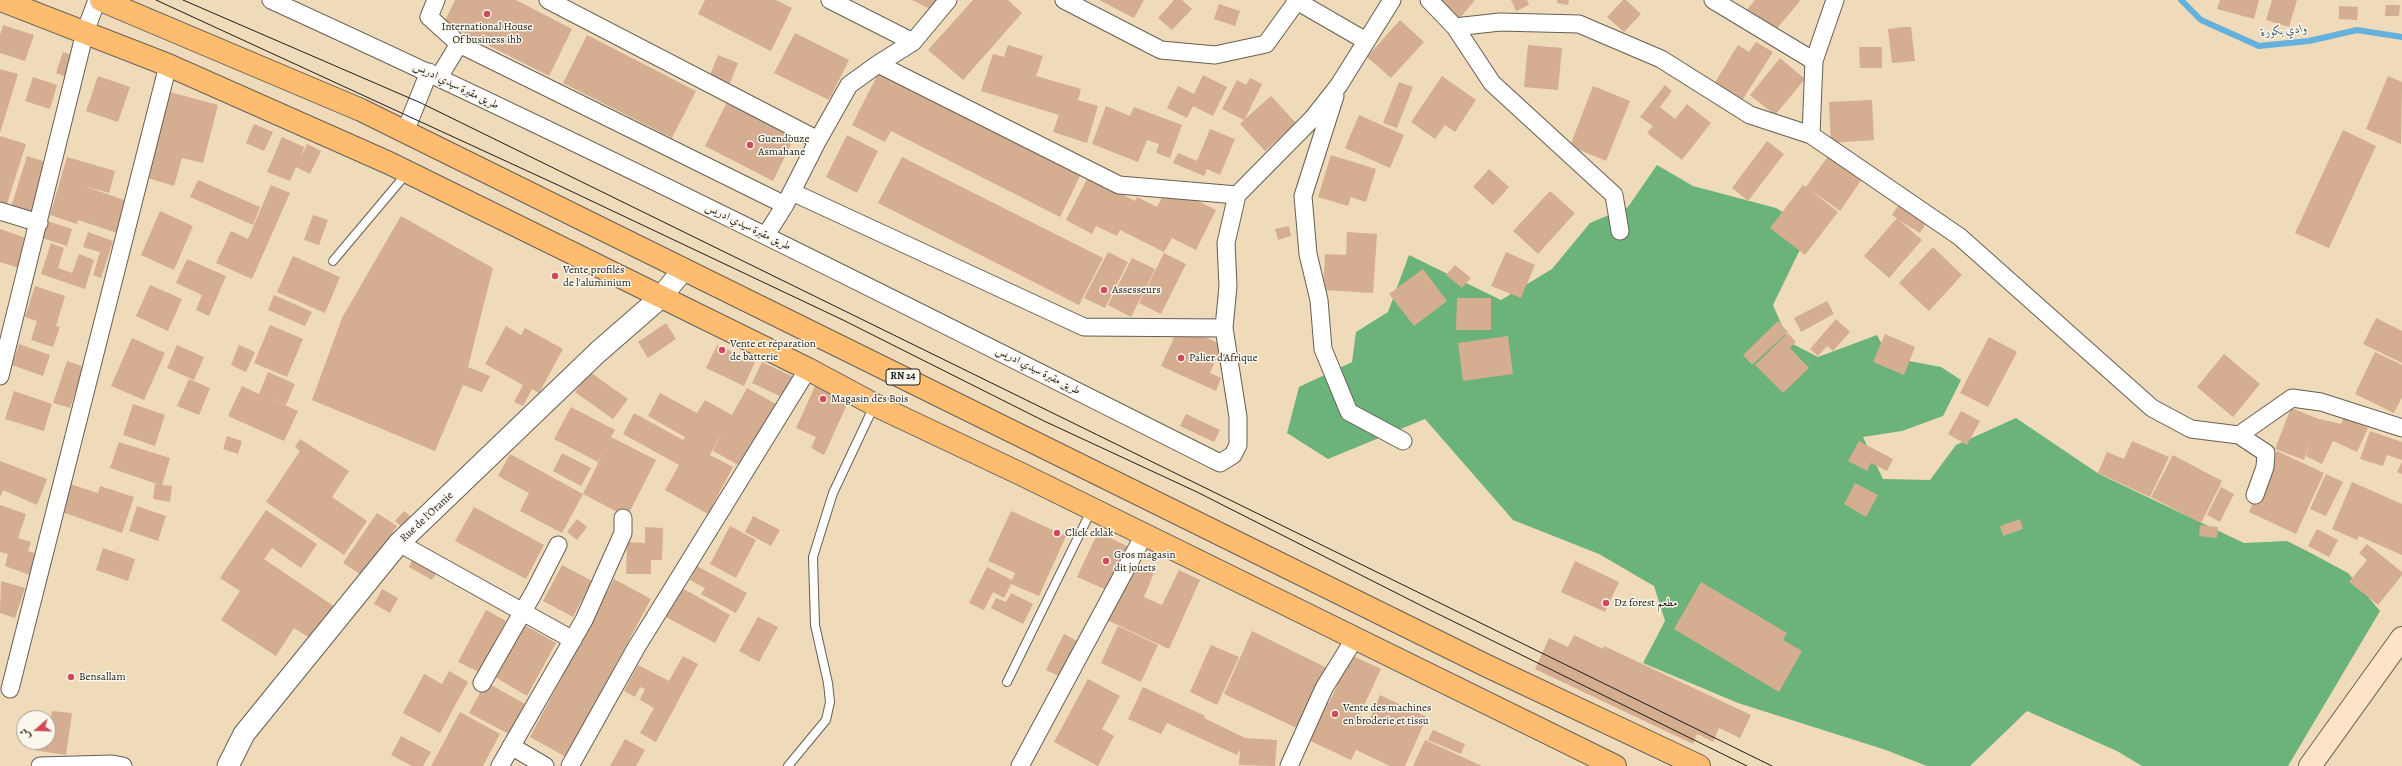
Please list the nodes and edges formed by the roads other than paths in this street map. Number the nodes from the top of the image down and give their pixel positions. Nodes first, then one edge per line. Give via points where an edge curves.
1 (0, 0) edge
2 (97, 0) edge
3 (101, 0) edge
4 (271, 0) edge
5 (436, 0) edge
6 (548, 0) edge
7 (830, 0) edge
8 (948, 0) edge
9 (1064, 0) edge
10 (1296, 0) edge
11 (1392, 0) edge
12 (1429, 0) edge
13 (1713, 0) edge
14 (1835, 0) edge
15 (1455, 27) junction
16 (85, 32) junction
17 (1366, 41) junction
18 (913, 42) junction
19 (459, 44) junction
20 (1814, 61) junction
21 (878, 64) junction
22 (168, 65) junction
23 (434, 75) junction
24 (1339, 85) junction
25 (405, 132) junction
26 (1811, 135) junction
27 (818, 140) junction
28 (407, 173) junction
29 (1237, 195) junction
30 (789, 199) junction
31 (0, 211) edge
32 (39, 223) junction
33 (1620, 231) dead end
34 (766, 236) junction
35 (332, 261) dead end
36 (684, 269) junction
37 (660, 298) junction
38 (1224, 328) junction
39 (808, 369) junction
40 (0, 376) edge
41 (874, 405) junction
42 (2402, 428) edge
43 (2239, 434) junction
44 (1403, 440) dead end
45 (2255, 495) dead end
46 (1092, 509) junction
47 (623, 518) dead end
48 (1144, 535) junction
49 (399, 543) junction
50 (558, 545) dead end
51 (522, 611) junction
52 (1355, 638) junction
53 (2402, 638) edge
54 (573, 640) junction
55 (2402, 662) edge
56 (1007, 682) dead end
57 (482, 683) dead end
58 (10, 689) dead end
59 (511, 746) junction
60 (40, 766) edge
61 (123, 766) edge
62 (228, 766) edge
63 (500, 766) edge
64 (545, 766) edge
65 (570, 766) edge
66 (788, 766) edge
67 (1020, 766) edge
68 (1289, 766) edge
69 (1615, 766) edge
70 (1699, 766) edge
71 (2310, 766) edge
72 (2329, 766) edge

1 - 16 main road
2 - 16 street
3 - 25 main road, RN 24 via 361,110
4 - 23 street, طريق مقبرة سيدي ادريس
5 - 19 street via 429,16
6 - 27 street
7 - 18 street
8 - 18 street
9 - 10 street via 1161,50 1215,55 1266,44
10 - 17 street
11 - 17 street
12 - 15 street
13 - 20 street
14 - 20 street
15 - 26 street via 1500,22 1579,24 1661,59 1750,115
15 - 33 street via 1492,82 1614,195
16 - 22 main road
16 - 32 street
17 - 24 street
18 - 21 street
19 - 23 street
19 - 30 street
20 - 26 street
21 - 27 street via 849,85
21 - 29 street via 1119,185
22 - 28 main road via 390,163
22 - 58 street
23 - 25 street
23 - 34 street, طريق مقبرة سيدي ادريس
24 - 29 street via 1313,118
24 - 44 street via 1303,196 1308,254 1319,300 1323,349 1348,412
25 - 36 main road, RN 24
26 - 43 street via 1960,237 2152,408 2191,430
27 - 30 street
28 - 35 lane
28 - 37 main road via 649,290
29 - 38 street via 1226,243 1228,286
30 - 34 street
30 - 38 street via 1084,327
31 - 32 street
32 - 40 street
34 - 38 street, طريق مقبرة سيدي ادريس via 1220,463 1233,455 1238,444 1238,417
36 - 37 street, Rue de l'Oranie
36 - 70 main road, RN 24 via 1485,665
37 - 39 main road
37 - 49 street, Rue de l'Oranie via 598,352
39 - 41 main road
39 - 65 street via 636,648
41 - 46 main road
41 - 66 lane via 833,493 813,557 815,625 830,702 826,720
42 - 43 street via 2321,402 2292,398
43 - 45 street via 2266,453 2265,467
46 - 48 main road
46 - 56 lane
47 - 54 street via 623,534
48 - 52 main road
48 - 67 street
49 - 51 street
49 - 62 street, Rue de l'Oranie via 244,734
50 - 51 street
51 - 54 street
51 - 57 street
52 - 68 street via 1324,688
52 - 69 main road
53 - 71 main road
54 - 59 street
55 - 72 main road
59 - 63 street
59 - 64 street
60 - 61 street

